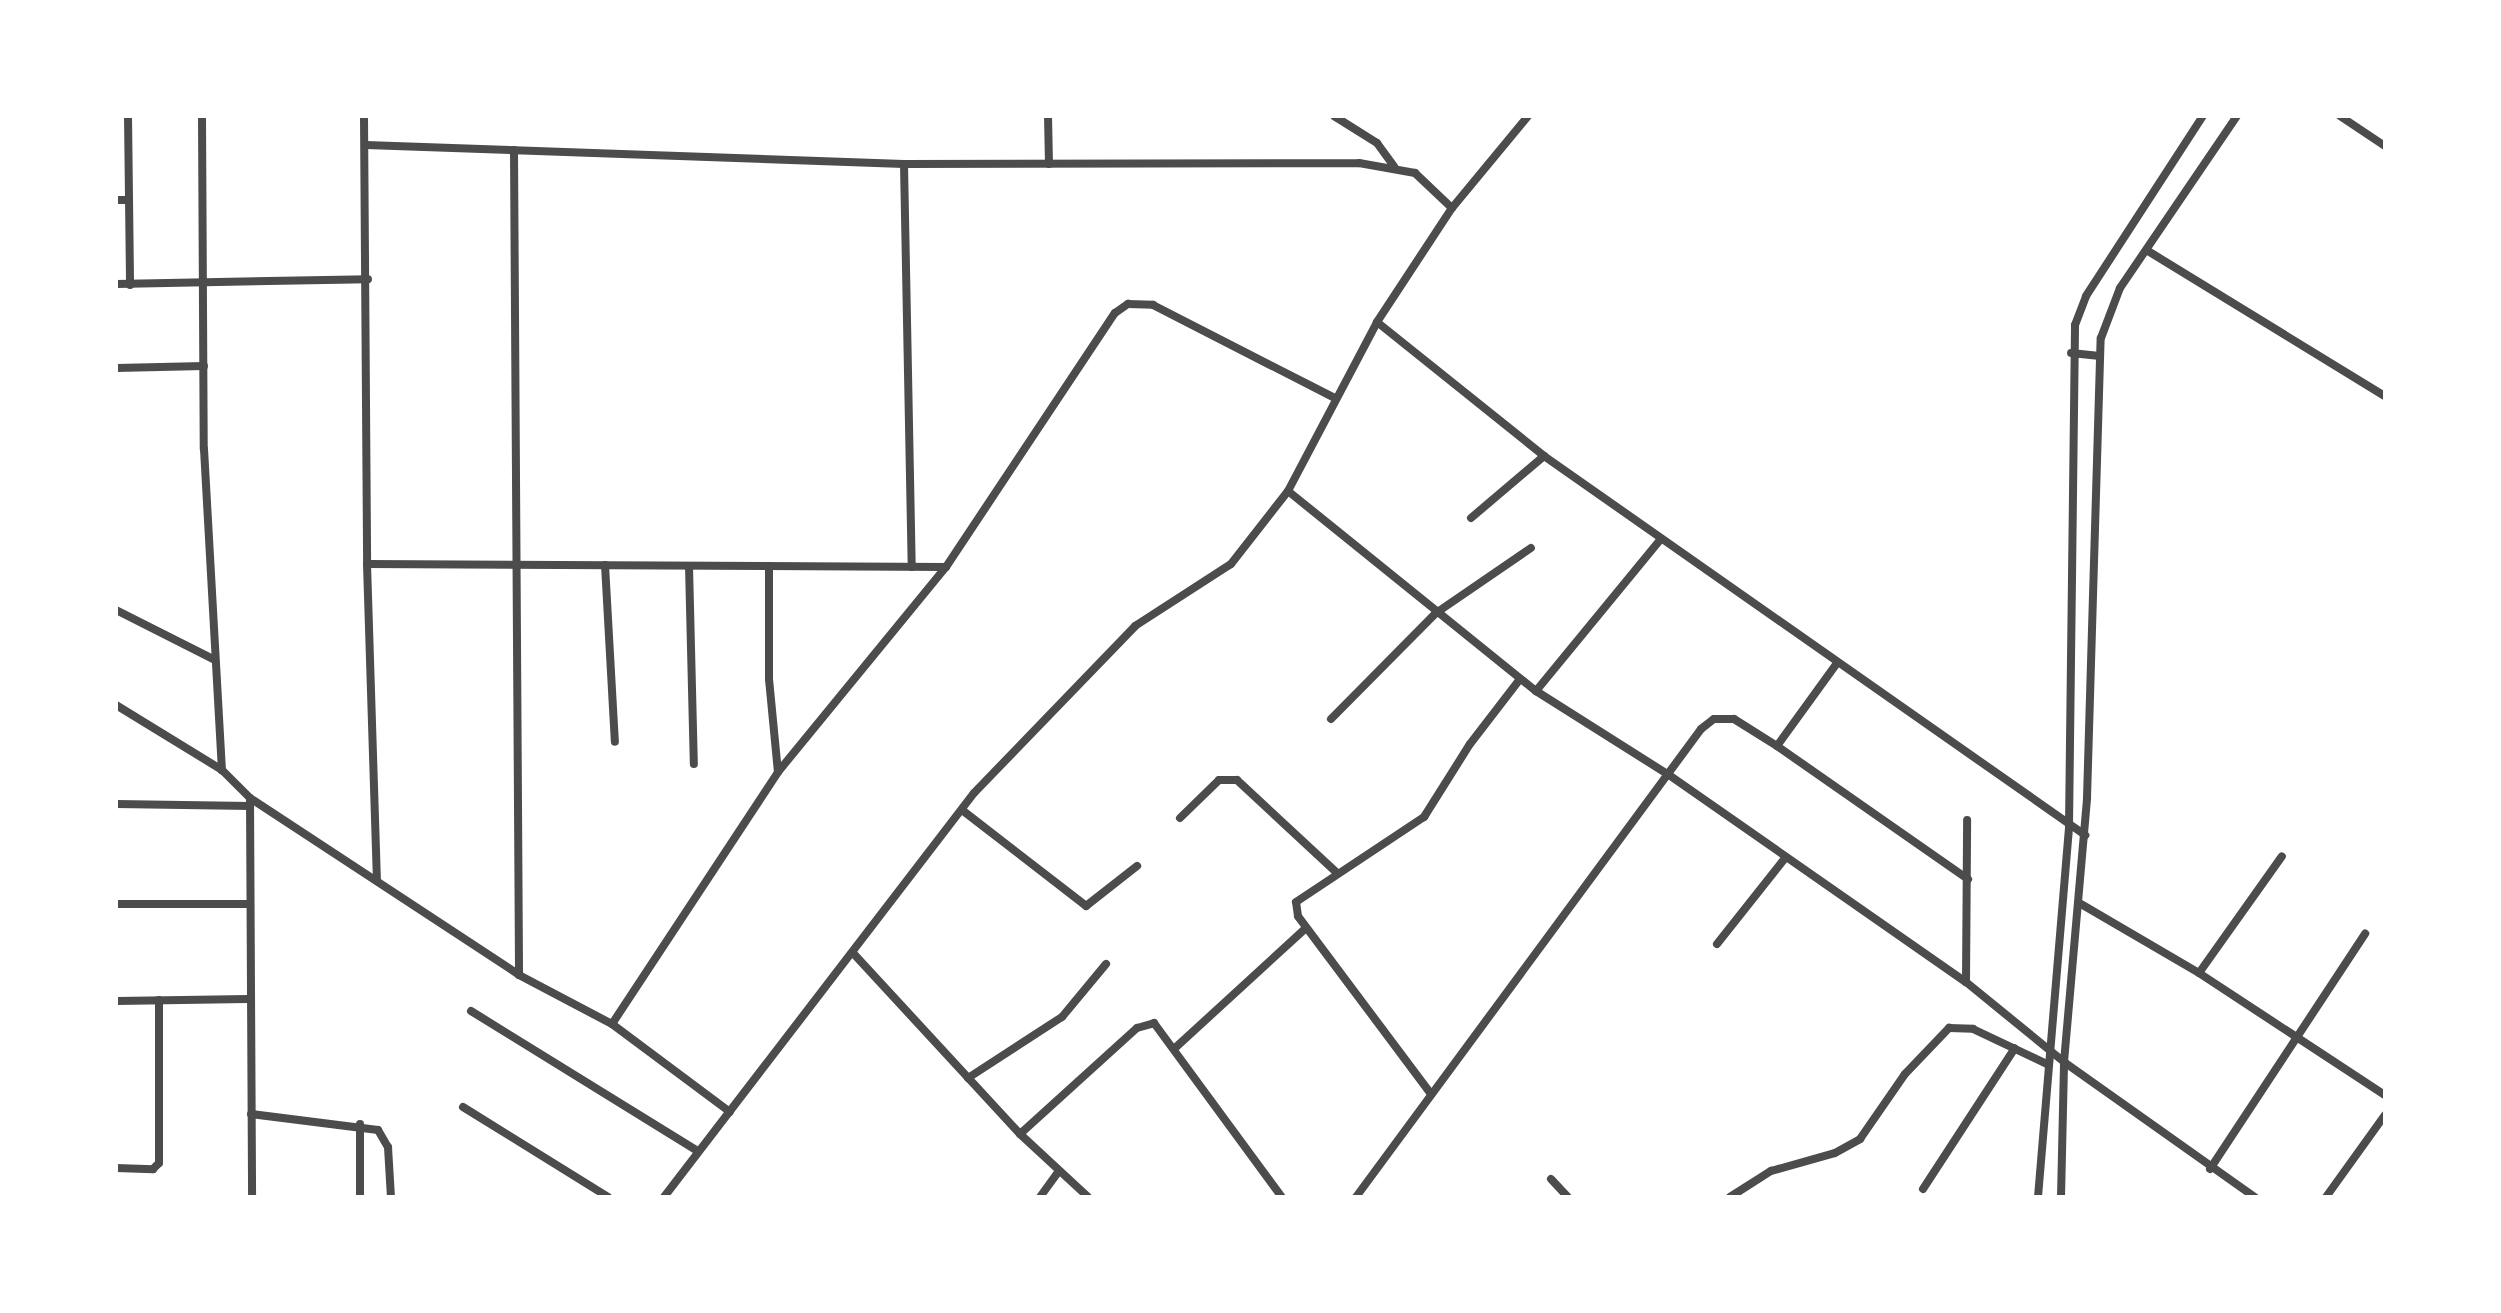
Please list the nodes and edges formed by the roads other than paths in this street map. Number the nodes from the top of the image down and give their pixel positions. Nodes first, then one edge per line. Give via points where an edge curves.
1 (128, 116) edge
2 (202, 116) edge
3 (364, 116) edge
4 (1048, 116) edge
5 (1334, 116) edge
6 (1528, 116) edge
7 (2203, 116) edge
8 (2237, 116) edge
9 (2340, 116) edge
10 (366, 145) junction
11 (2385, 146) edge
12 (514, 150) junction
13 (904, 164) junction
14 (1049, 164) junction
15 (1394, 166) junction
16 (116, 200) edge
17 (129, 200) junction
18 (1452, 208) junction
19 (2148, 251) junction
20 (368, 279) junction
21 (203, 282) junction
22 (116, 284) edge
23 (130, 285) junction
24 (1377, 322) junction
25 (2071, 353) junction
26 (2100, 356) junction
27 (204, 366) junction
28 (116, 368) edge
29 (2385, 396) edge
30 (1335, 398) junction
31 (1544, 456) junction
32 (1288, 491) junction
33 (1471, 518) dead end
34 (1661, 539) junction
35 (1531, 548) dead end
36 (367, 564) junction
37 (516, 565) junction
38 (605, 565) junction
39 (689, 566) junction
40 (769, 566) junction
41 (912, 567) junction
42 (946, 567) junction
43 (116, 610) edge
44 (1436, 613) junction
45 (213, 659) junction
46 (1837, 663) junction
47 (1520, 679) junction
48 (1536, 691) junction
49 (116, 705) edge
50 (1331, 719) dead end
51 (615, 742) dead end
52 (1777, 746) junction
53 (694, 764) dead end
54 (222, 770) junction
55 (778, 772) junction
56 (1669, 775) junction
57 (250, 802) junction
58 (116, 804) edge
59 (962, 810) junction
60 (1180, 818) dead end
61 (1967, 820) dead end
62 (2069, 826) junction
63 (2085, 835) junction
64 (2282, 856) dead end
65 (1786, 857) junction
66 (1137, 866) dead end
67 (1337, 873) junction
68 (377, 878) junction
69 (1968, 879) junction
70 (116, 904) edge
71 (249, 904) junction
72 (2081, 904) junction
73 (1306, 928) junction
74 (2365, 934) dead end
75 (1717, 944) dead end
76 (853, 953) junction
77 (1106, 964) dead end
78 (2199, 973) junction
79 (519, 975) junction
80 (1966, 982) junction
81 (248, 999) junction
82 (159, 1000) junction
83 (116, 1001) edge
84 (471, 1011) dead end
85 (612, 1024) junction
86 (2300, 1037) junction
87 (1175, 1048) junction
88 (2015, 1048) junction
89 (2048, 1048) junction
90 (2064, 1062) junction
91 (2047, 1064) junction
92 (968, 1078) junction
93 (1431, 1094) junction
94 (2385, 1095) edge
95 (463, 1107) dead end
96 (730, 1112) junction
97 (251, 1114) junction
98 (2385, 1115) edge
99 (360, 1124) junction
100 (1020, 1134) junction
101 (696, 1150) junction
102 (116, 1168) edge
103 (2210, 1169) junction
104 (1059, 1171) junction
105 (1551, 1179) dead end
106 (1923, 1189) dead end
107 (252, 1197) edge
108 (360, 1197) edge
109 (391, 1197) edge
110 (608, 1197) edge
111 (664, 1197) edge
112 (1040, 1197) edge
113 (1088, 1197) edge
114 (1282, 1197) edge
115 (1356, 1197) edge
116 (1568, 1197) edge
117 (1730, 1197) edge
118 (2038, 1197) edge
119 (2061, 1197) edge
120 (2255, 1197) edge
121 (2326, 1197) edge

1 - 17 street
2 - 21 street
3 - 10 street
4 - 14 street
5 - 15 street via 1377,143
6 - 18 street
7 - 25 street via 2086,296
8 - 19 street
9 - 11 street
10 - 12 street
10 - 20 street
12 - 13 street
12 - 37 street
13 - 14 street
13 - 41 street
14 - 15 street
15 - 18 street via 1415,173
16 - 17 street
17 - 23 street
18 - 24 street
19 - 26 street via 2109,312
19 - 29 street
20 - 21 street
20 - 36 street
21 - 23 street
21 - 27 street
22 - 23 street
24 - 30 street
24 - 31 street
25 - 26 street
25 - 62 street
26 - 63 street
27 - 28 street
27 - 45 street
30 - 32 street
30 - 42 street via 1153,305 1128,304 1115,313
31 - 33 street
31 - 34 street
32 - 44 street
32 - 59 street via 1231,564 1135,626
34 - 46 street
34 - 48 street
35 - 44 street
36 - 37 street
36 - 68 street
37 - 38 street
37 - 79 street
38 - 39 street
38 - 51 street
39 - 40 street
39 - 53 street
40 - 41 street
40 - 55 street via 769,679
41 - 42 street
42 - 55 street
43 - 45 street
44 - 47 street
44 - 50 street
45 - 54 street
46 - 52 street
46 - 62 street
47 - 48 street
47 - 67 street via 1424,817
48 - 56 street
49 - 54 street
52 - 56 street via 1734,719 1714,719
52 - 69 street
54 - 57 street
55 - 85 street
56 - 65 street
56 - 93 street
57 - 58 street
57 - 68 street
57 - 71 street
59 - 66 street via 1086,906
59 - 76 street
60 - 67 street via 1219,780 1237,780
61 - 69 street
62 - 63 street
62 - 89 street
63 - 72 street
64 - 78 street
65 - 75 street
65 - 80 street
67 - 73 street via 1296,902
68 - 79 street
69 - 80 street
70 - 71 street
71 - 81 street
72 - 78 street
72 - 90 street
73 - 87 street
73 - 93 street
74 - 86 street
76 - 92 street
76 - 96 street
77 - 92 street via 1062,1017
78 - 86 street
79 - 85 street
80 - 89 street
81 - 82 street
81 - 97 street
82 - 83 street
82 - 102 street via 159,1163 153,1169
84 - 101 street
85 - 96 street
86 - 94 street
86 - 103 street
87 - 100 street via 1160,1028 1146,1023
87 - 114 street
88 - 91 street
88 - 106 street
88 - 117 street via 1973,1029 1949,1028 1905,1074 1860,1139 1835,1153 1771,1171
89 - 90 street
89 - 91 street
90 - 103 street
90 - 119 street
91 - 118 street
92 - 100 street
93 - 115 street
95 - 110 street
96 - 101 street
97 - 99 street
97 - 107 street
98 - 121 street
99 - 108 street
99 - 109 street via 384,1136
100 - 104 street
101 - 111 street
103 - 120 street
104 - 112 street
104 - 113 street
105 - 116 street

